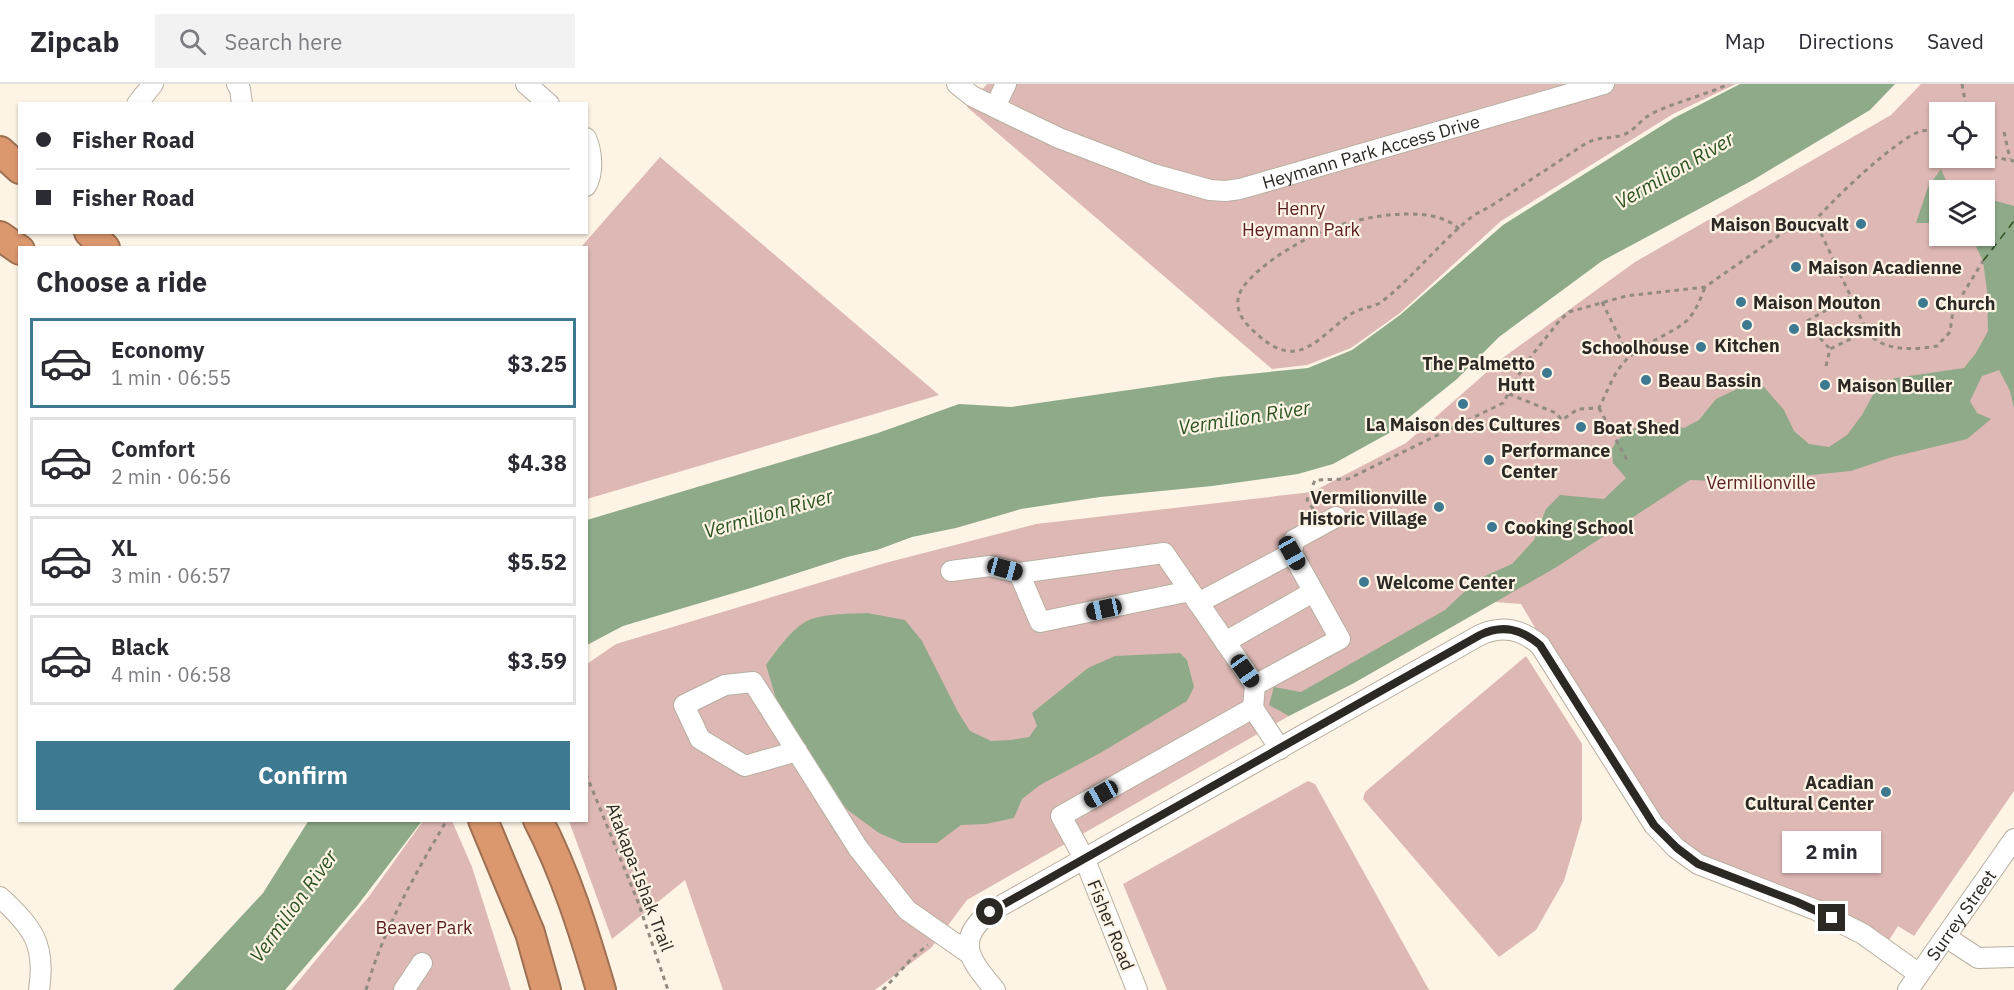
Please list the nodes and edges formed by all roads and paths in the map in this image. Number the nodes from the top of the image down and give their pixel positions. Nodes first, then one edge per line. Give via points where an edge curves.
1 (153, 84) edge
2 (237, 84) edge
3 (526, 84) edge
4 (957, 84) edge
5 (1006, 84) edge
6 (1604, 84) edge
7 (1729, 84) edge
8 (1962, 84) edge
9 (139, 102) edge
10 (242, 102) edge
11 (547, 102) edge
12 (1965, 102) edge
13 (995, 107) junction
14 (1929, 131) edge
15 (2004, 132) dead end
16 (588, 144) edge
17 (0, 151) edge
18 (1995, 157) edge
19 (2012, 160) edge
20 (18, 167) edge
21 (588, 184) edge
22 (1813, 223) junction
23 (1459, 229) junction
24 (91, 234) edge
25 (0, 236) edge
26 (103, 246) edge
27 (18, 249) edge
28 (1983, 261) dead end
29 (1705, 287) junction
30 (1850, 297) junction
31 (1602, 302) junction
32 (1807, 321) dead end
33 (1867, 331) junction
34 (1820, 338) dead end
35 (1830, 349) junction
36 (1629, 357) junction
37 (1826, 366) dead end
38 (1509, 394) junction
39 (1599, 408) junction
40 (1628, 462) dead end
41 (1328, 520) joint
42 (1292, 553) junction
43 (951, 571) dead end
44 (1019, 573) junction
45 (1313, 592) junction
46 (1194, 597) junction
47 (1225, 642) junction
48 (1255, 685) junction
49 (1253, 708) junction
50 (1280, 749) junction
51 (797, 751) junction
52 (588, 779) edge
53 (446, 822) edge
54 (484, 822) edge
55 (539, 822) edge
56 (2014, 839) edge
57 (1085, 860) junction
58 (0, 897) edge
59 (943, 935) junction
60 (1946, 937) junction
61 (970, 954) junction
62 (2014, 957) edge
63 (422, 963) dead end
64 (1914, 982) edge
65 (39, 990) edge
66 (366, 990) edge
67 (404, 990) edge
68 (546, 990) edge
69 (601, 990) edge
70 (668, 990) edge
71 (883, 990) edge
72 (995, 990) edge
73 (1137, 990) edge

1 - 9 street
2 - 10 street
3 - 11 street
4 - 13 street, Heymann Park Access Drive
5 - 13 street
6 - 13 street, Heymann Park Access Drive via 1225,191 1153,174 1059,138
7 - 23 path via 1653,113 1628,133 1595,138 1474,215
8 - 12 path
14 - 22 path via 1905,140
15 - 19 path
16 - 21 street via 591,170
17 - 20 highway
18 - 19 path
22 - 29 path via 1791,227
22 - 30 path via 1821,231
23 - 23 path via 1383,301 1353,312 1304,350 1292,352 1274,346 1241,317 1237,306 1239,292 1247,282 1276,257 1316,234 1353,222 1409,214 1441,218
24 - 26 highway
25 - 27 highway
28 - 33 path via 1953,310 1950,332 1937,346 1882,345
29 - 31 path
29 - 36 path via 1686,322
30 - 32 path
30 - 33 path
31 - 36 path
31 - 38 path via 1569,312 1560,320 1526,364
33 - 35 path
34 - 35 path
35 - 37 path
36 - 39 path via 1619,368
38 - 39 path via 1556,412 1562,420 1578,409
38 - 41 path via 1503,403 1348,479 1315,480 1307,500
39 - 40 path
41 - 42 street via 1294,540
42 - 45 street
42 - 46 street
43 - 44 street via 990,566
44 - 46 street via 1164,553
44 - 46 street via 1040,622
45 - 47 street
45 - 48 street via 1340,639
46 - 47 street
47 - 48 street
48 - 49 street
49 - 50 street
49 - 57 street via 1062,816
50 - 57 street, Fisher Road
50 - 64 street, Fisher Road via 1480,635 1499,629 1515,630 1532,638 1546,653 1654,825 1677,848 1698,864 1797,902 1863,934
51 - 51 street via 745,766 700,738 684,705 725,685 753,682
51 - 59 street via 865,856 908,910
52 - 70 path, Atakapa-Ishak Trail via 638,902
53 - 66 path via 417,871 377,956
54 - 68 highway via 530,933
55 - 69 highway via 573,903
56 - 60 street, Surrey Street
57 - 61 street, Fisher Road via 982,918 971,934
57 - 73 street, Fisher Road
58 - 65 street via 33,932 41,961
59 - 61 street
59 - 71 path via 914,956
60 - 62 street via 1978,958
60 - 64 street, Surrey Street
61 - 72 street
63 - 67 street

